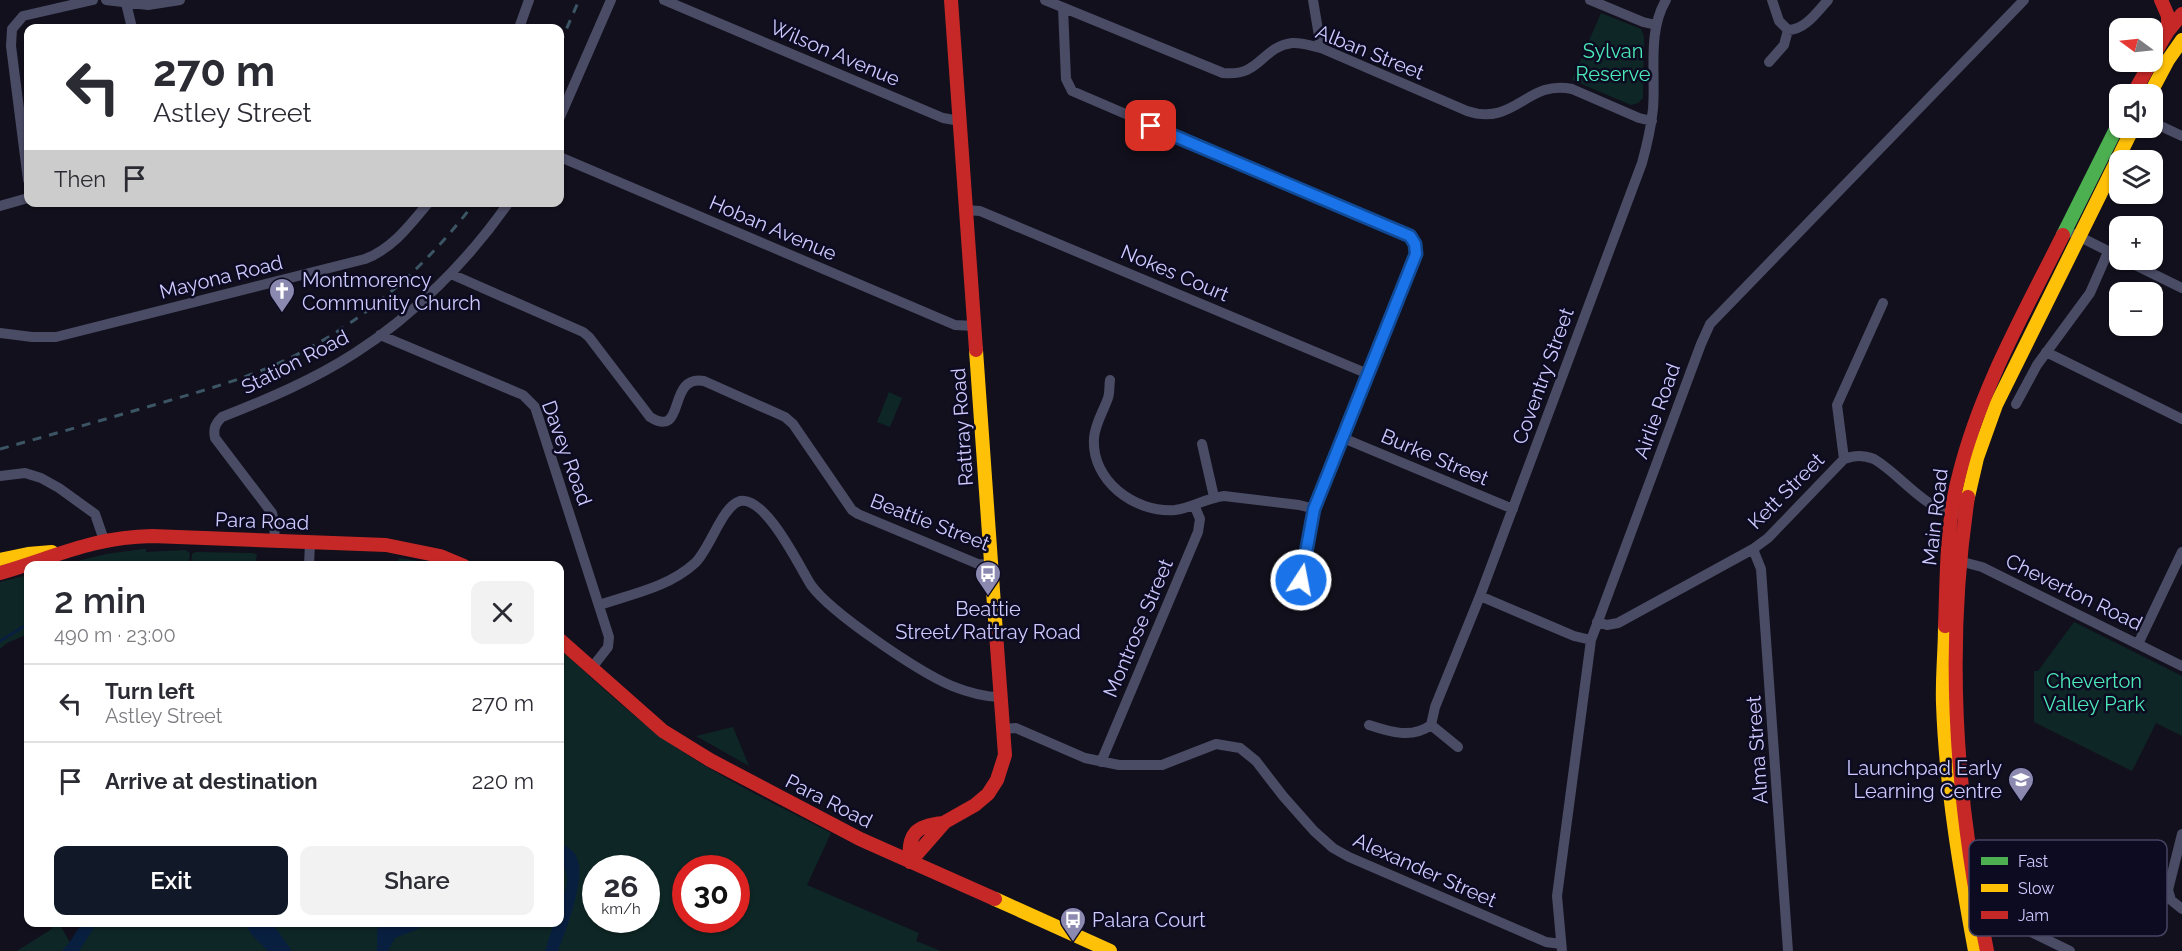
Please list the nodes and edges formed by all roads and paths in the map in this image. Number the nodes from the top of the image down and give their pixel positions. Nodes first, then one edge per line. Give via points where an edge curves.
1 (93, 0) edge
2 (106, 0) edge
3 (180, 0) edge
4 (529, 0) edge
5 (611, 0) edge
6 (664, 0) edge
7 (951, 0) edge
8 (1045, 0) edge
9 (1313, 0) edge
10 (1590, 0) edge
11 (1666, 0) edge
12 (1772, 0) edge
13 (1828, 0) edge
14 (2024, 0) edge
15 (2161, 0) edge
16 (126, 3) junction
17 (1063, 8) junction
18 (2181, 15) edge
19 (131, 24) edge
20 (520, 24) edge
21 (1656, 25) junction
22 (1788, 30) junction
23 (2168, 31) junction
24 (2163, 40) edge
25 (2182, 40) edge
26 (1321, 48) junction
27 (1769, 62) dead end
28 (2155, 84) edge
29 (564, 108) edge
30 (960, 121) junction
31 (1652, 121) junction
32 (2163, 127) edge
33 (2182, 136) edge
34 (2111, 138) edge
35 (2128, 138) edge
36 (24, 148) edge
37 (564, 159) edge
38 (24, 199) edge
39 (0, 206) edge
40 (424, 207) edge
41 (505, 207) edge
42 (966, 210) junction
43 (2065, 230) junction
44 (2079, 237) junction
45 (2108, 252) joint
46 (2145, 270) edge
47 (451, 274) junction
48 (2182, 288) edge
49 (1883, 303) dead end
50 (974, 326) junction
51 (0, 333) edge
52 (380, 335) junction
53 (2046, 352) junction
54 (1368, 374) junction
55 (1110, 380) dead end
56 (2016, 404) dead end
57 (2182, 418) edge
58 (1343, 438) junction
59 (1202, 444) dead end
60 (1844, 459) junction
61 (0, 476) edge
62 (1214, 497) junction
63 (1195, 507) junction
64 (1513, 508) junction
65 (1314, 509) junction
66 (1959, 514) junction
67 (104, 540) junction
68 (274, 541) junction
69 (310, 542) junction
70 (1753, 549) junction
71 (2182, 552) edge
72 (58, 553) junction
73 (0, 560) edge
74 (1955, 560) junction
75 (39, 561) edge
76 (309, 561) edge
77 (452, 561) edge
78 (991, 565) junction
79 (24, 567) edge
80 (0, 573) edge
81 (1294, 587) dead end
82 (1480, 596) junction
83 (600, 604) junction
84 (1597, 622) junction
85 (1591, 640) junction
86 (564, 644) edge
87 (2138, 644) junction
88 (2182, 666) edge
89 (591, 669) junction
90 (1000, 697) junction
91 (1369, 725) dead end
92 (1431, 725) junction
93 (1003, 729) junction
94 (1458, 747) dead end
95 (1101, 762) junction
96 (2182, 834) edge
97 (1969, 840) edge
98 (910, 862) junction
99 (2182, 909) edge
100 (1969, 918) edge
101 (1972, 936) edge
102 (1984, 936) edge
103 (2039, 936) edge
104 (1561, 948) edge
105 (1110, 951) edge
106 (1788, 951) edge
107 (1975, 951) edge
108 (1987, 951) edge
109 (2070, 951) edge

1 - 36 street via 22,16 12,29
2 - 16 street
3 - 16 street
4 - 20 street
5 - 29 street
6 - 30 street, Wilson Avenue
7 - 30 main road, Rattray Road
8 - 17 street, Alban Street
9 - 26 street
10 - 21 street
11 - 21 street, Coventry Street
12 - 22 street via 1779,21
13 - 22 street via 1803,26
14 - 84 street, Airlie Road via 1710,324
15 - 23 main road via 2168,16
16 - 19 street
17 - 26 street, Alban Street via 1223,73 1250,70 1284,45 1298,43
17 - 54 street via 1066,79 1072,91 1413,239 1416,254
18 - 23 main road
21 - 31 street, Coventry Street
22 - 27 street via 1784,45
23 - 24 main road
25 - 28 main road
26 - 31 street, Alban Street via 1481,115 1505,112 1540,91 1560,87
30 - 42 main road, Rattray Road
31 - 64 street, Coventry Street via 1642,163
32 - 33 street
34 - 43 main road, Main Road
35 - 44 main road, Main Road
37 - 50 street, Hoban Avenue via 955,325
38 - 39 street
40 - 51 street, Mayona Road via 383,251 364,260 56,337
41 - 47 street, Station Road
42 - 50 main road, Rattray Road
42 - 54 street, Nokes Court via 980,211
43 - 44 street
43 - 66 main road, Main Road via 1983,398 1963,456
44 - 45 street
44 - 66 main road, Main Road via 1996,405
45 - 53 street via 2090,293
46 - 48 street
47 - 52 street, Station Road
47 - 78 street, Beattie Street via 583,332 656,420 671,418 683,388 694,380 776,412 793,424 852,510 978,564
49 - 60 street via 1837,405
50 - 78 main road, Rattray Road
52 - 68 street, Station Road via 286,391 222,417 214,427 219,444 272,513
52 - 83 street, Davey Road via 523,395 531,402
53 - 56 street
53 - 57 street
54 - 58 street
55 - 63 street via 1109,396 1094,442 1098,466 1107,480 1125,496 1156,508
58 - 64 street, Burke Street
58 - 65 street
59 - 62 street
60 - 66 street, Kett Street via 1858,455 1874,459 1932,504
60 - 70 street, Kett Street
61 - 67 street via 25,473 59,488 95,514
62 - 63 street
62 - 65 street
63 - 95 street, Montrose Street via 1200,519 1198,532
64 - 82 street, Coventry Street
65 - 81 street via 1301,580
66 - 74 main road, Main Road
67 - 68 main road, Para Road via 167,537
67 - 72 main road, Para Road
68 - 69 main road, Para Road
69 - 76 street
69 - 77 main road, Para Road via 412,548
70 - 84 street, Kett Street via 1618,623
70 - 106 street, Alma Street via 1761,569
71 - 87 street
72 - 73 main road, Para Road via 36,552
72 - 75 main road, Para Road
74 - 87 street, Cheverton Road via 1982,567
74 - 97 main road, Main Road via 1955,721
74 - 100 main road, Main Road via 1943,703
78 - 90 main road, Rattray Road
79 - 80 main road, Para Road
82 - 85 street
82 - 92 street, Coventry Street via 1438,698
83 - 89 street, Davey Road via 610,644
83 - 90 street via 657,586 685,570 702,556 727,511 739,501 748,501 761,508 775,526 818,593 875,639 951,685
84 - 85 street, Airlie Road
85 - 104 street, Airlie Road via 1557,896
86 - 89 main road, Para Road
87 - 88 street, Cheverton Road
89 - 98 main road, Para Road via 640,713 694,751
90 - 93 main road, Rattray Road
91 - 92 street via 1413,734
92 - 94 street
93 - 95 street, Alexander Street via 1016,728
93 - 98 main road, Rattray Road via 1002,773 991,791 978,804 915,834 908,846
95 - 104 street, Alexander Street via 1152,767 1216,744 1240,748 1334,848
96 - 99 street via 2168,890 2170,900
98 - 105 main road, Para Road
101 - 107 main road, Main Road
102 - 108 main road, Main Road
103 - 109 street

